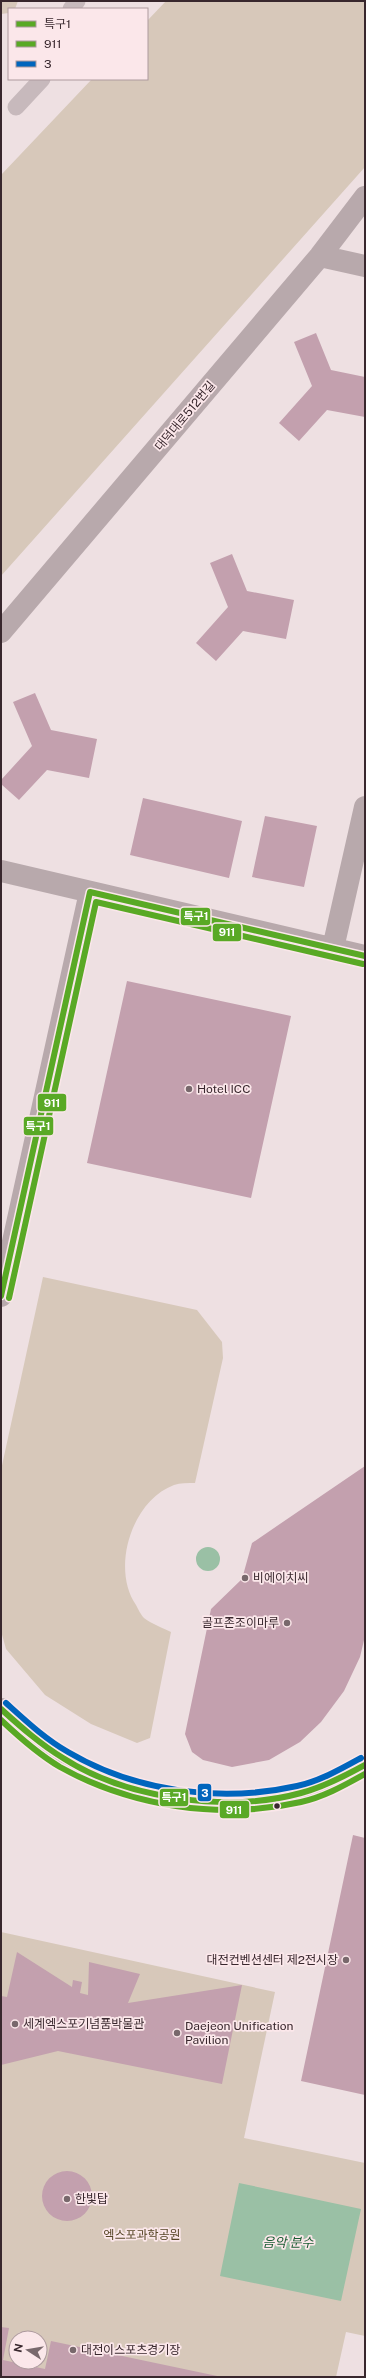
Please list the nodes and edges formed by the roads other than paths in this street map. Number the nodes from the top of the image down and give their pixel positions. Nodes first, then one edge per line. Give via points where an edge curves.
1 (41, 80) edge
2 (16, 107) dead end
3 (365, 197) edge
4 (320, 256) junction
5 (365, 266) edge
6 (1, 632) edge
7 (365, 806) edge
8 (1, 871) edge
9 (90, 892) junction
10 (333, 948) junction
11 (365, 956) edge
12 (1, 1296) edge
13 (1, 1710) edge
14 (365, 1765) edge

1 - 2 street
3 - 4 street, 대덕대로512번길
4 - 5 street
4 - 6 street, 대덕대로512번길
7 - 10 street
8 - 9 street
9 - 10 street
9 - 12 street
10 - 11 street
13 - 14 street via 16,1726 64,1760 105,1779 154,1794 195,1800 251,1801 300,1793 338,1780

